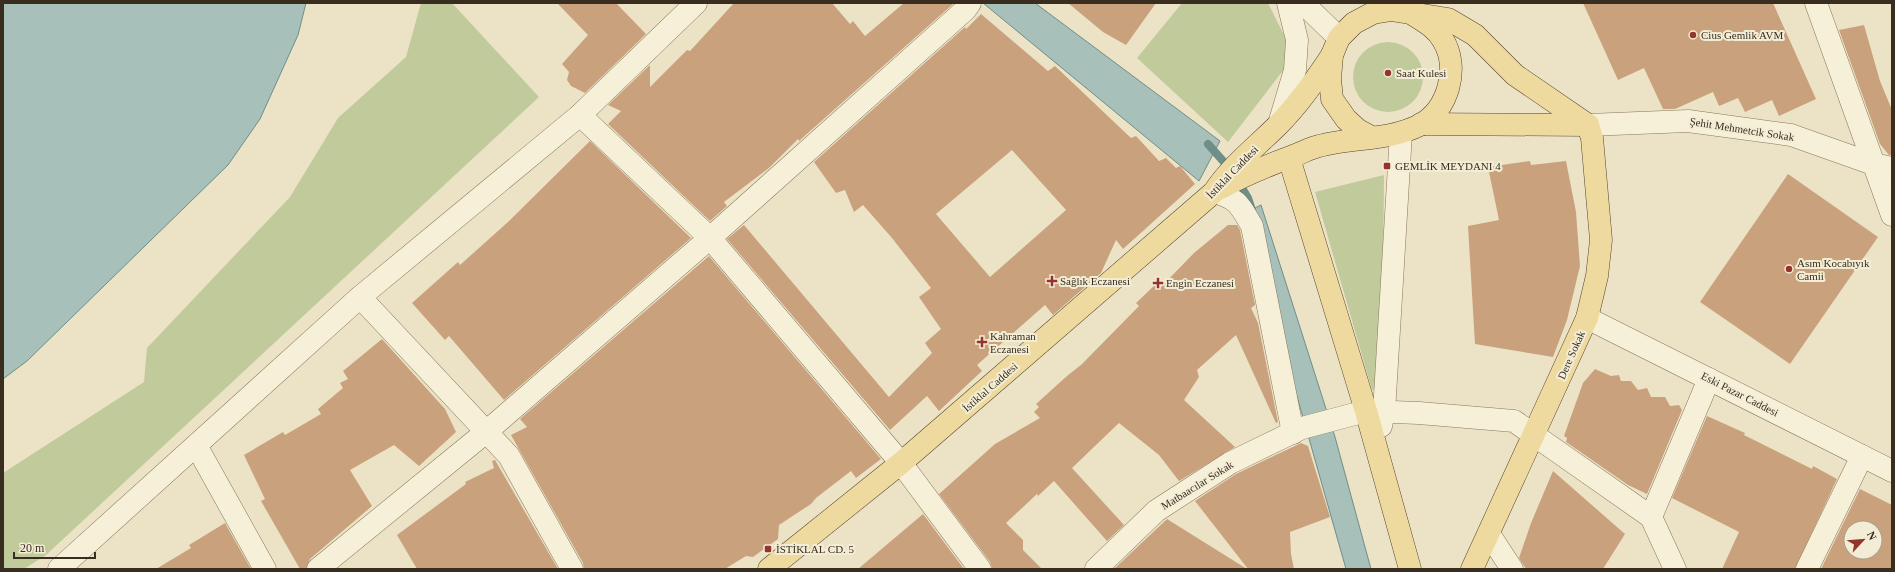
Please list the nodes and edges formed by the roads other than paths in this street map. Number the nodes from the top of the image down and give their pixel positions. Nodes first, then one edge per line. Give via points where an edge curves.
1 (696, 3) edge
2 (1288, 3) edge
3 (1303, 3) edge
4 (1816, 3) edge
5 (1386, 5) edge
6 (968, 7) edge
7 (1335, 46) junction
8 (580, 115) junction
9 (1279, 124) junction
10 (1421, 124) junction
11 (1588, 125) junction
12 (1401, 134) junction
13 (1371, 138) junction
14 (1289, 158) junction
15 (1253, 161) junction
16 (1883, 166) edge
17 (1222, 184) junction
18 (1892, 215) edge
19 (710, 238) junction
20 (360, 297) junction
21 (1587, 318) junction
22 (1709, 379) junction
23 (1375, 411) junction
24 (486, 432) junction
25 (1293, 433) junction
26 (1535, 434) junction
27 (197, 446) junction
28 (1862, 456) junction
29 (901, 464) junction
30 (1892, 471) edge
31 (1650, 517) junction
32 (1489, 534) junction
33 (60, 569) edge
34 (265, 569) edge
35 (318, 569) edge
36 (572, 569) edge
37 (769, 569) edge
38 (980, 569) edge
39 (1096, 569) edge
40 (1410, 569) edge
41 (1472, 569) edge
42 (1512, 569) edge
43 (1675, 569) edge
44 (1807, 569) edge

1 - 8 street
2 - 9 street via 1298,40 1295,70
3 - 7 street
4 - 16 street
5 - 7 main road via 1354,22
5 - 10 main road via 1412,14 1430,24 1444,41 1451,61 1448,92 1438,110
5 - 11 main road via 1448,19 1475,35 1515,75
6 - 19 street
7 - 9 main road, İstiklal Caddesi via 1309,90
7 - 13 main road via 1330,79 1332,100 1346,119
8 - 19 street
8 - 20 street
9 - 15 main road, İstiklal Caddesi
10 - 11 main road
10 - 12 main road
11 - 16 street, Şehit Mehmetcik Sokak via 1688,120 1791,135
11 - 21 main road, Dere Sokak via 1592,138 1601,240 1597,276
12 - 13 main road
12 - 23 street
13 - 14 main road via 1319,146
14 - 15 main road
14 - 23 main road
15 - 17 main road, İstiklal Caddesi
16 - 18 street
17 - 25 street via 1227,196 1238,203 1252,226
17 - 29 main road, İstiklal Caddesi
19 - 24 street
19 - 29 street
20 - 24 street
20 - 27 street
21 - 22 street, Eski Pazar Caddesi
21 - 26 main road, Dere Sokak
22 - 28 street, Eski Pazar Caddesi
22 - 31 street
23 - 25 street, Matbaacılar Sokak via 1335,419
23 - 26 street, Matbaacılar Sokak via 1514,421
23 - 40 main road via 1376,448
24 - 35 street
24 - 36 street via 509,456
25 - 39 street, Matbaacılar Sokak via 1230,463 1156,511
26 - 31 street, Matbaacılar Sokak
26 - 32 main road, Dere Sokak
27 - 33 street
27 - 34 street
28 - 30 street, Eski Pazar Caddesi
28 - 44 street
29 - 37 main road, İstiklal Caddesi
29 - 38 street
31 - 43 street
32 - 41 main road, Dere Sokak
32 - 42 street

